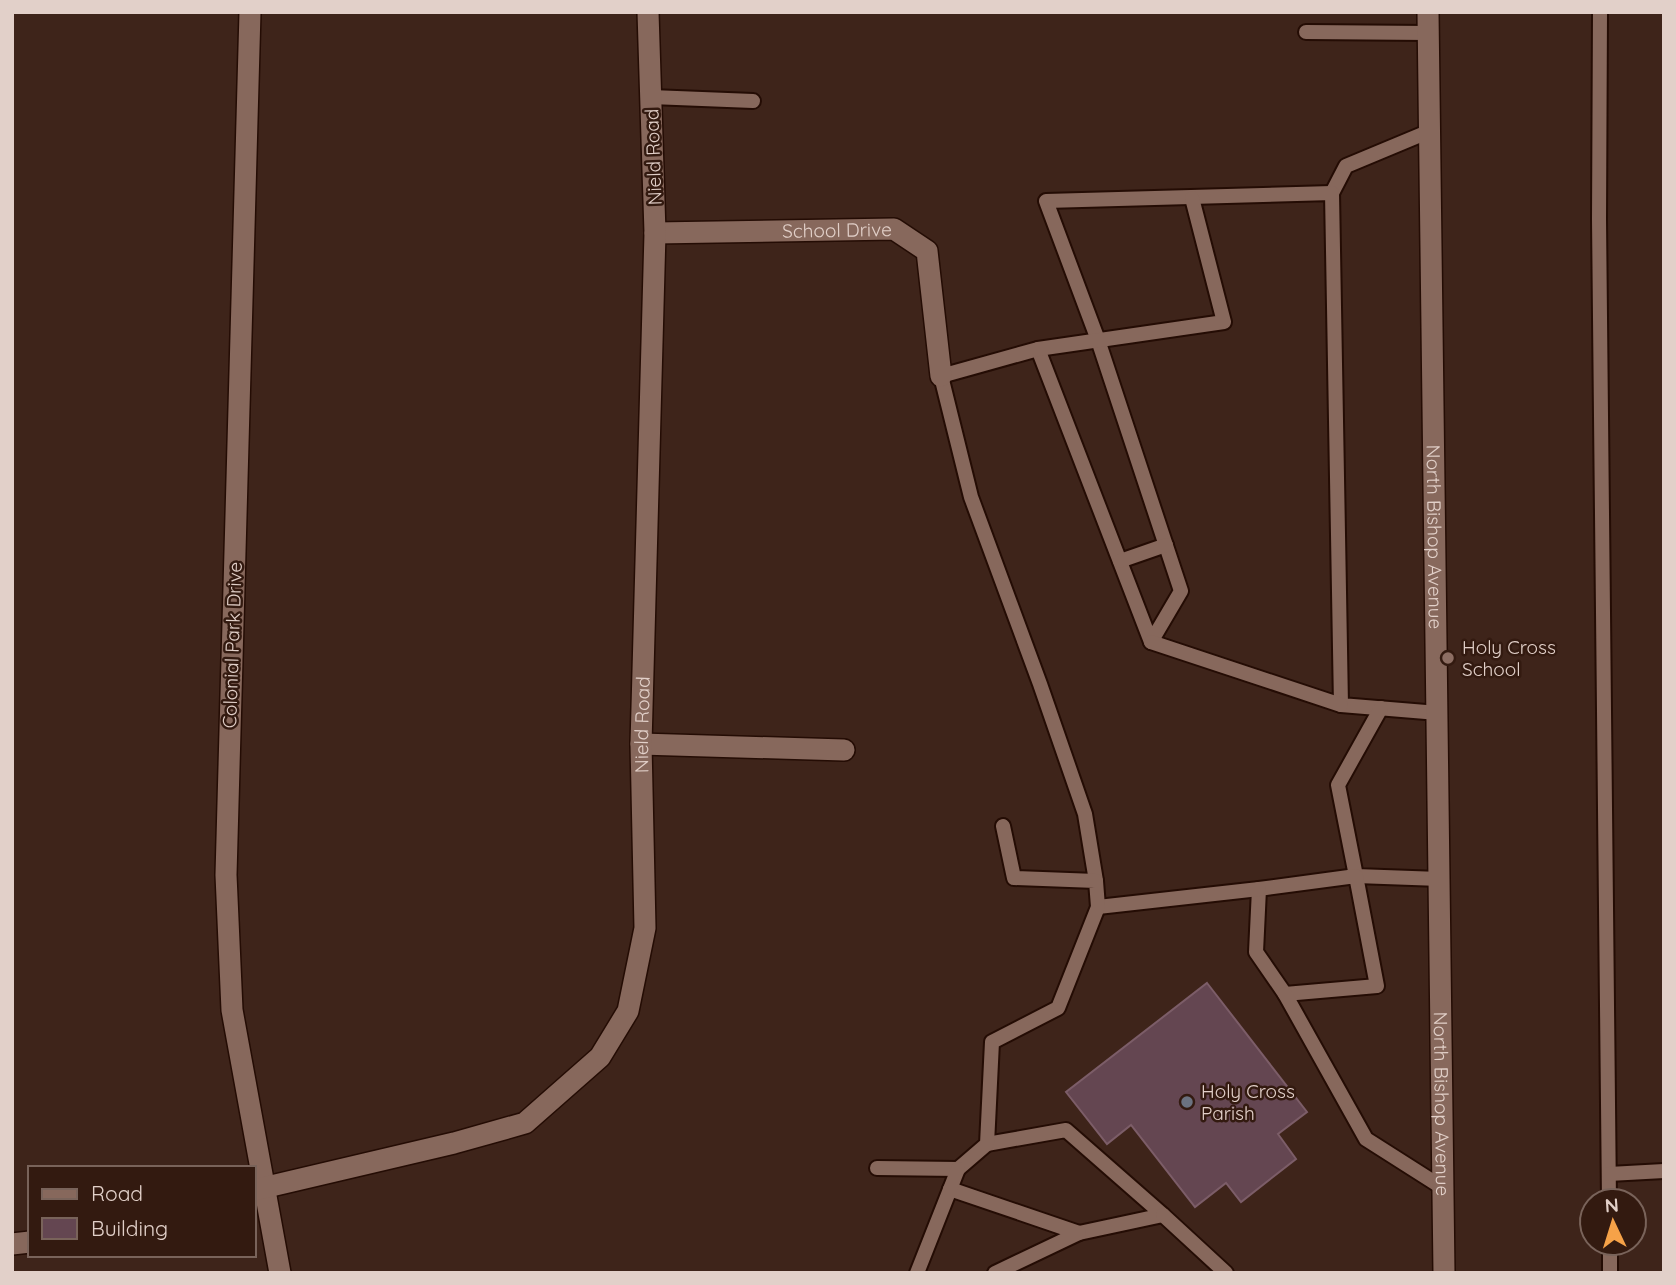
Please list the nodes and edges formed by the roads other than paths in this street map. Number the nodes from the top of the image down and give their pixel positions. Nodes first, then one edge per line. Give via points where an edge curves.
1 (250, 12) edge
2 (648, 12) edge
3 (1600, 12) edge
4 (1428, 23) edge
5 (1306, 32) dead end
6 (651, 97) junction
7 (753, 101) dead end
8 (1430, 131) junction
9 (1332, 193) junction
10 (1192, 198) junction
11 (655, 233) junction
12 (1098, 340) junction
13 (1038, 349) junction
14 (941, 376) junction
15 (1166, 545) junction
16 (1120, 561) junction
17 (1151, 642) junction
18 (1341, 705) junction
19 (1381, 708) junction
20 (1438, 713) junction
21 (641, 744) junction
22 (845, 750) dead end
23 (1003, 827) dead end
24 (1356, 876) junction
25 (1440, 879) junction
26 (1096, 881) junction
27 (1259, 889) junction
28 (1098, 907) junction
29 (1285, 994) junction
30 (987, 1144) junction
31 (256, 1166) edge
32 (877, 1168) dead end
33 (256, 1169) edge
34 (958, 1169) junction
35 (1664, 1171) edge
36 (1609, 1174) junction
37 (1609, 1187) edge
38 (1443, 1188) junction
39 (259, 1189) edge
40 (950, 1189) junction
41 (1163, 1215) junction
42 (1079, 1233) junction
43 (280, 1273) edge
44 (917, 1273) edge
45 (995, 1273) edge
46 (1226, 1273) edge
47 (1444, 1273) edge

1 - 31 street, Colonial Park Drive via 226,875 232,1010
2 - 6 street, Nield Road
3 - 36 lane
4 - 5 lane
4 - 8 street, North Bishop Avenue
6 - 7 lane
6 - 11 street, Nield Road
8 - 9 lane via 1346,166
8 - 20 street, North Bishop Avenue
9 - 10 lane
9 - 18 lane
10 - 12 lane via 1224,322
10 - 12 lane via 1046,201
11 - 14 street, School Drive via 894,229 927,251
11 - 21 street, Nield Road
12 - 13 lane
12 - 15 lane
13 - 14 lane
13 - 16 lane
14 - 26 lane via 971,497 1085,814
15 - 16 lane
15 - 17 lane via 1181,591
16 - 17 lane
17 - 18 lane
18 - 19 lane
19 - 20 lane
19 - 24 lane via 1338,785
20 - 25 street, North Bishop Avenue
21 - 22 street
21 - 39 street, Nield Road via 645,928 628,1011 600,1057 525,1123
23 - 26 lane via 1014,878
24 - 25 lane
24 - 27 lane
24 - 29 lane via 1377,986
25 - 38 street, North Bishop Avenue
26 - 28 lane
27 - 28 lane
27 - 29 lane via 1256,952
28 - 30 lane via 1058,1008 992,1042
29 - 38 lane via 1366,1139
30 - 34 lane
30 - 41 lane via 1066,1130
32 - 34 lane
33 - 39 street, Colonial Park Drive
34 - 40 lane
35 - 36 lane
36 - 37 lane
38 - 47 street, North Bishop Avenue
39 - 43 street, Colonial Park Drive
40 - 42 lane
40 - 44 lane
41 - 42 lane
41 - 46 lane
42 - 45 lane

